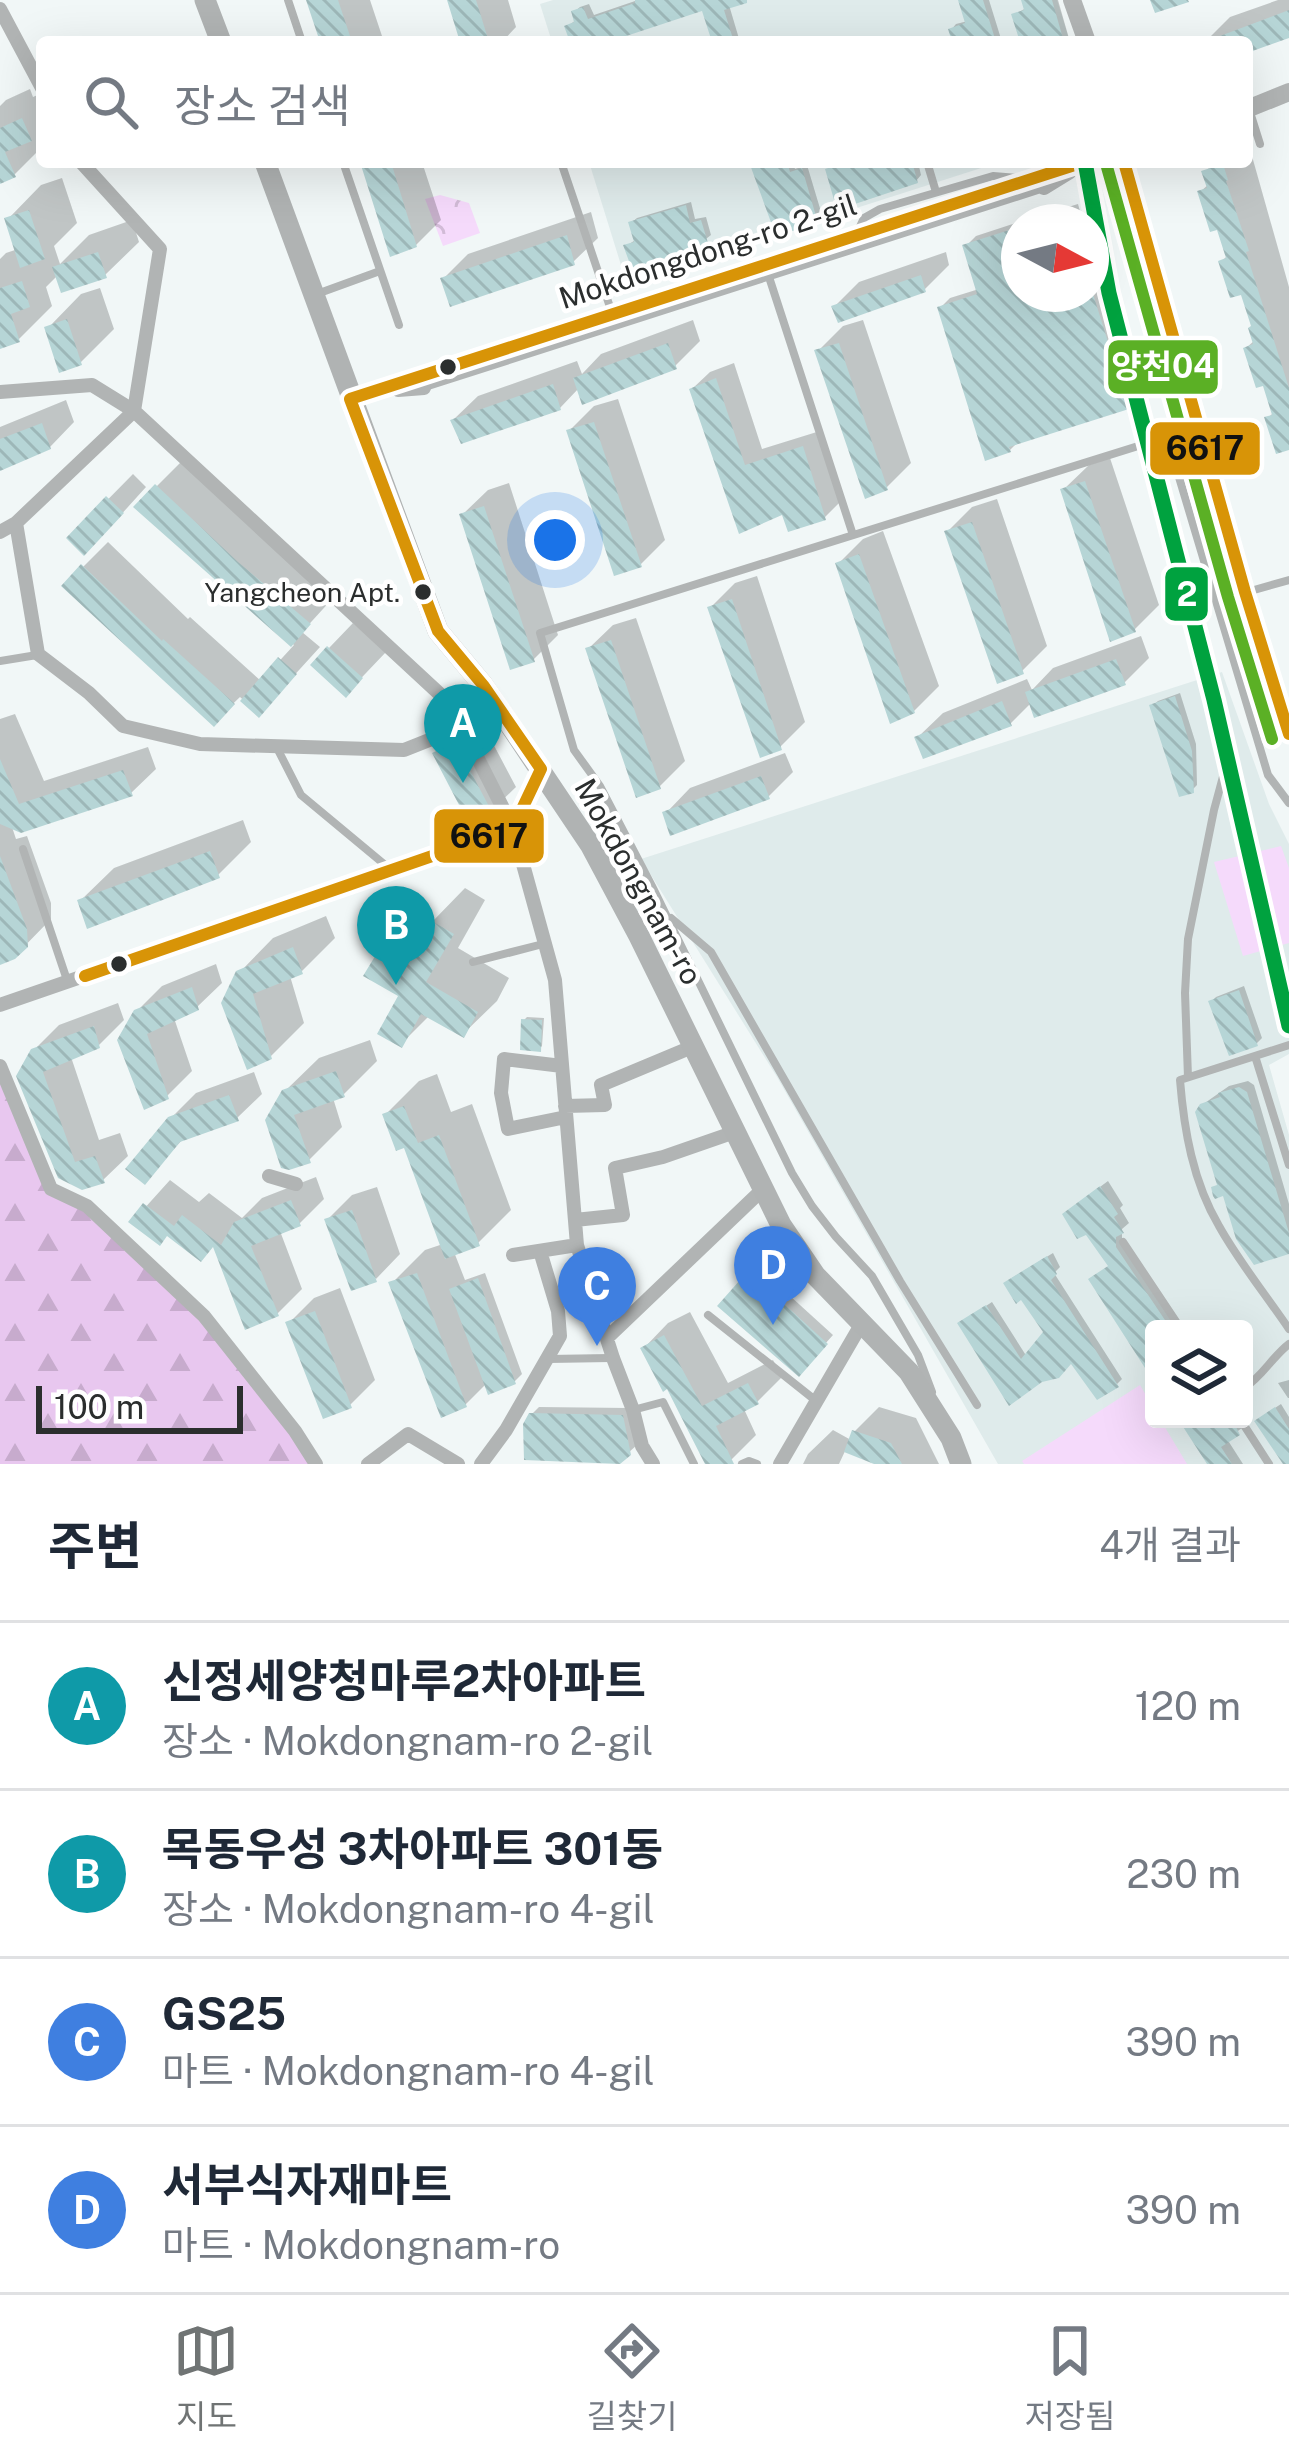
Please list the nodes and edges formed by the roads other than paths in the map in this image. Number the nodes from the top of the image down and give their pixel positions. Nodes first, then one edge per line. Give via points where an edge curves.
1 (205, 0) edge
2 (288, 0) edge
3 (1072, 0) edge
4 (0, 9) edge
5 (218, 36) edge
6 (300, 36) edge
7 (1085, 36) edge
8 (36, 77) edge
9 (1289, 92) edge
10 (1253, 106) edge
11 (1253, 123) edge
12 (1260, 144) dead end
13 (87, 168) edge
14 (267, 168) edge
15 (345, 168) edge
16 (563, 168) edge
17 (929, 168) edge
18 (1072, 168) edge
19 (1126, 168) edge
20 (1035, 184) junction
21 (936, 192) junction
22 (856, 235) junction
23 (380, 271) junction
24 (769, 277) junction
25 (313, 296) junction
26 (613, 314) junction
27 (399, 326) dead end
28 (424, 388) joint
29 (0, 392) edge
30 (375, 392) junction
31 (350, 400) junction
32 (134, 411) junction
33 (16, 523) junction
34 (0, 532) edge
35 (853, 535) junction
36 (1289, 580) edge
37 (1246, 592) junction
38 (38, 654) junction
39 (0, 661) edge
40 (1216, 683) dead end
41 (462, 727) junction
42 (1289, 734) edge
43 (276, 746) junction
44 (541, 769) junction
45 (1289, 800) edge
46 (513, 828) junction
47 (23, 849) dead end
48 (392, 870) junction
49 (665, 913) junction
50 (545, 944) junction
51 (473, 962) dead end
52 (68, 982) junction
53 (0, 1005) edge
54 (1289, 1045) edge
55 (692, 1047) junction
56 (1255, 1056) junction
57 (0, 1066) edge
58 (562, 1066) junction
59 (1188, 1077) junction
60 (566, 1112) junction
61 (734, 1132) junction
62 (1289, 1165) edge
63 (269, 1176) dead end
64 (296, 1184) dead end
65 (763, 1190) junction
66 (574, 1220) junction
67 (1123, 1242) dead end
68 (577, 1245) junction
69 (540, 1251) junction
70 (513, 1255) dead end
71 (708, 1315) dead end
72 (1174, 1320) edge
73 (862, 1323) junction
74 (1289, 1329) edge
75 (607, 1338) junction
76 (1289, 1344) edge
77 (613, 1358) junction
78 (545, 1359) junction
79 (1253, 1380) edge
80 (817, 1401) junction
81 (977, 1405) dead end
82 (633, 1411) junction
83 (1246, 1428) edge
84 (950, 1438) junction
85 (316, 1464) edge
86 (368, 1464) edge
87 (458, 1464) edge
88 (481, 1464) edge
89 (652, 1464) edge
90 (694, 1464) edge
91 (742, 1464) edge
92 (757, 1464) edge
93 (780, 1464) edge
94 (961, 1464) edge
95 (1269, 1464) edge

1 - 5 main road
2 - 6 lane
3 - 7 street
4 - 8 street
9 - 10 street
11 - 12 lane
13 - 32 street via 160,249
14 - 25 main road, Mokdongnam-ro
15 - 23 lane
16 - 26 lane
17 - 21 lane
18 - 20 street, Mokdongdong-ro 2-gil
19 - 37 street
20 - 21 lane via 993,176
20 - 22 street, Mokdongdong-ro 2-gil
20 - 24 lane
21 - 22 lane via 880,209
22 - 26 street, Mokdongdong-ro 2-gil
23 - 25 lane
23 - 27 lane
24 - 28 lane
24 - 35 lane
25 - 31 main road, Mokdongnam-ro
26 - 30 street, Mokdongdong-ro 2-gil
28 - 30 street
29 - 32 street via 92,386
30 - 31 street, Mokdongdong-ro 2-gil
31 - 44 main road, Mokdongnam-ro via 438,631
32 - 33 street
32 - 41 street via 444,698
33 - 34 street
33 - 38 street
35 - 45 lane via 1167,436 1268,775
35 - 49 lane via 540,634 574,750
36 - 37 lane
37 - 42 street
38 - 39 lane
38 - 43 street via 123,727 200,744
40 - 59 lane via 1231,747 1188,939
41 - 43 street via 404,750
41 - 46 street
43 - 48 lane via 301,795
44 - 46 street
44 - 55 main road, Mokdongnam-ro via 591,845
46 - 48 street
46 - 50 street
47 - 52 lane
48 - 52 street
49 - 81 lane via 711,952
49 - 84 lane via 792,1173 872,1276 918,1355
50 - 51 lane
50 - 58 street
52 - 53 street
54 - 56 lane
55 - 60 street via 601,1085 605,1105
55 - 61 main road, Mokdongnam-ro
56 - 59 lane
56 - 62 lane
57 - 85 street via 52,1189 87,1206 204,1316
58 - 60 street
58 - 60 street via 504,1059 501,1093 508,1129
59 - 74 lane via 1180,1079 1184,1128 1217,1224
60 - 66 street
61 - 65 main road, Mokdongnam-ro
61 - 66 street via 615,1168 623,1215
63 - 64 street
65 - 73 main road, Mokdongnam-ro via 815,1275
65 - 75 street
66 - 68 street
67 - 72 lane
68 - 69 street
68 - 75 street
69 - 70 street
69 - 78 street via 560,1336
71 - 80 lane
73 - 80 street
73 - 84 main road, Mokdongnam-ro via 909,1372
75 - 77 street
76 - 79 lane
77 - 78 lane
77 - 82 street
78 - 88 street
80 - 93 street
82 - 89 street
82 - 90 lane via 663,1402
83 - 95 lane
84 - 94 main road, Mokdongnam-ro
86 - 87 street via 408,1434
91 - 92 lane

